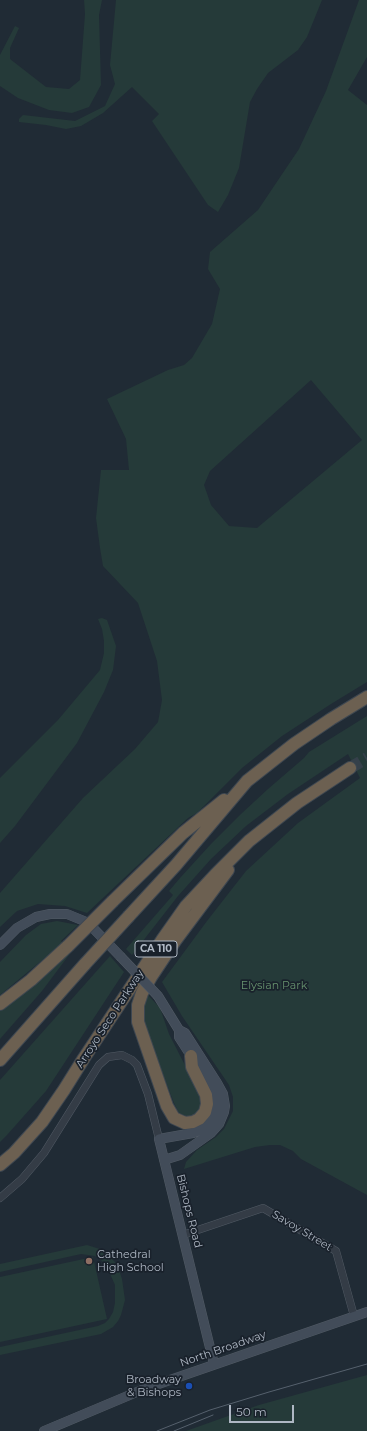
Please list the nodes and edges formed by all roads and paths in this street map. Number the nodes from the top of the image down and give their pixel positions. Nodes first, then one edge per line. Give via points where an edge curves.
1 (367, 697) edge
2 (350, 768) tunnel mouth
3 (247, 781) junction
4 (249, 841) junction
5 (0, 945) edge
6 (0, 1004) edge
7 (179, 1030) junction
8 (191, 1056) junction
9 (0, 1060) edge
10 (159, 1139) junction
11 (164, 1160) junction
12 (0, 1165) edge
13 (0, 1198) edge
14 (183, 1235) junction
15 (367, 1312) edge
16 (354, 1316) junction
17 (214, 1364) junction
18 (44, 1431) edge

1 - 3 highway via 331,718
2 - 4 highway, Arroyo Seco Parkway / CA 110 via 297,803
3 - 6 highway, bridge via 183,833 68,946
3 - 9 highway, bridge via 176,865
4 - 8 highway via 175,941 151,977 138,1005 138,1022 167,1106 174,1118 185,1123 199,1119 207,1104 206,1095 192,1067
4 - 12 highway, Arroyo Seco Parkway / CA 110 via 186,906 60,1097 42,1122
5 - 7 street, bridge via 17,928 42,915 67,914 84,921 100,934 158,996
7 - 8 street via 179,1037
7 - 11 street via 185,1033 217,1083 223,1094 225,1106 219,1124 211,1133 180,1155
8 - 10 street via 215,1094 215,1114 207,1126 198,1132
10 - 11 street, Bishops Road
10 - 13 street, Bishops Road via 148,1094 137,1065 122,1056 113,1056 99,1064 44,1153 22,1179
11 - 14 street, Bishops Road
14 - 16 street, Savoy Street via 263,1208 336,1251
14 - 17 street, Bishops Road
15 - 16 street, North Broadway
16 - 17 street, North Broadway
17 - 18 street, North Broadway via 137,1392

